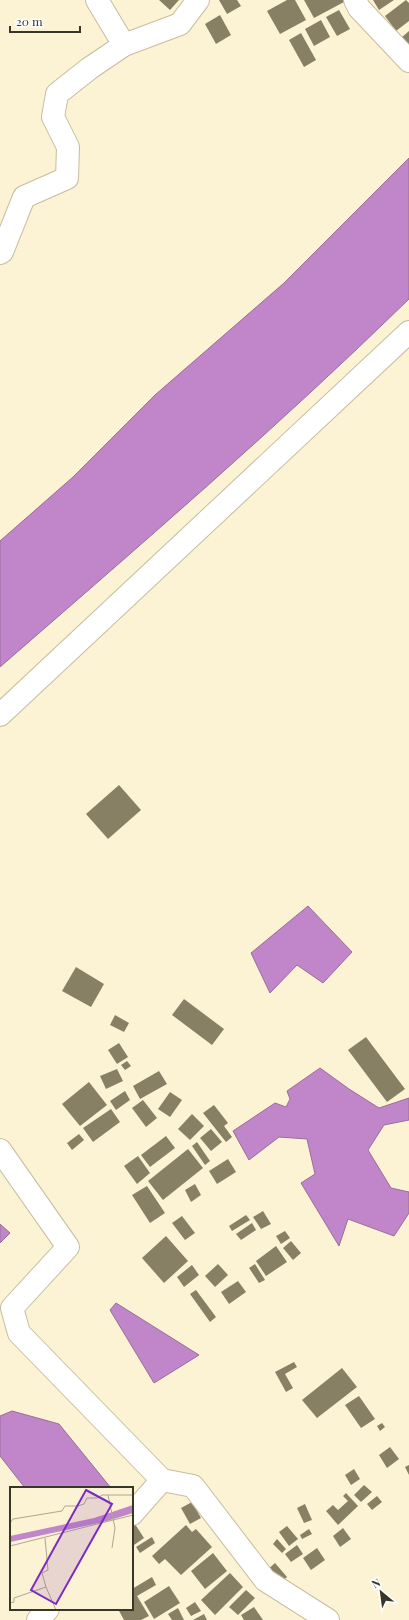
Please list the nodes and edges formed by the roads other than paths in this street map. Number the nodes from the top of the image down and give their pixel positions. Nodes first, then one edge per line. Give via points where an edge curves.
1 (97, 0) edge
2 (198, 0) edge
3 (355, 0) edge
4 (124, 46) junction
5 (409, 62) edge
6 (0, 253) edge
7 (409, 332) edge
8 (0, 715) edge
9 (0, 1150) edge
10 (162, 1480) junction
11 (133, 1513) edge
12 (47, 1610) edge
13 (38, 1620) edge
14 (328, 1620) edge

1 - 4 street
2 - 4 street via 180,24
3 - 5 street
4 - 6 street via 57,94 53,117 68,147 66,178 24,197
7 - 8 street
9 - 10 street via 68,1247 12,1308 19,1333
10 - 11 street
10 - 14 street via 193,1486 265,1580
12 - 13 street

